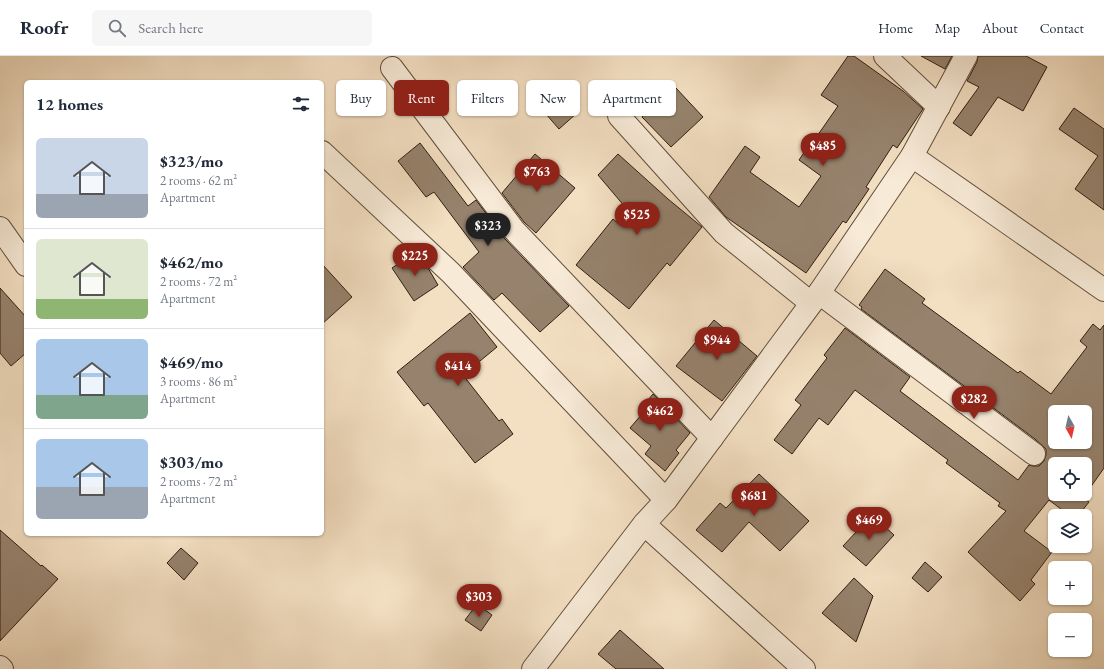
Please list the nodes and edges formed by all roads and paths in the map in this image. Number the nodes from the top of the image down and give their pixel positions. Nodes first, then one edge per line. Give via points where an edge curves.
1 (885, 56) edge
2 (966, 56) edge
3 (392, 68) dead end
4 (939, 107) junction
5 (619, 116) dead end
6 (324, 154) edge
7 (912, 156) junction
8 (0, 228) edge
9 (24, 262) edge
10 (1104, 290) edge
11 (815, 298) junction
12 (712, 438) junction
13 (1034, 454) dead end
14 (666, 500) junction
15 (644, 524) junction
16 (533, 669) edge
17 (804, 669) edge

1 - 4 street
2 - 4 street
3 - 12 street via 514,230
4 - 7 street
5 - 11 street via 724,233
6 - 14 street via 451,273
7 - 10 street
7 - 11 street
8 - 9 street
11 - 12 street
11 - 13 street
12 - 14 street
14 - 15 street
15 - 16 street
15 - 17 street

